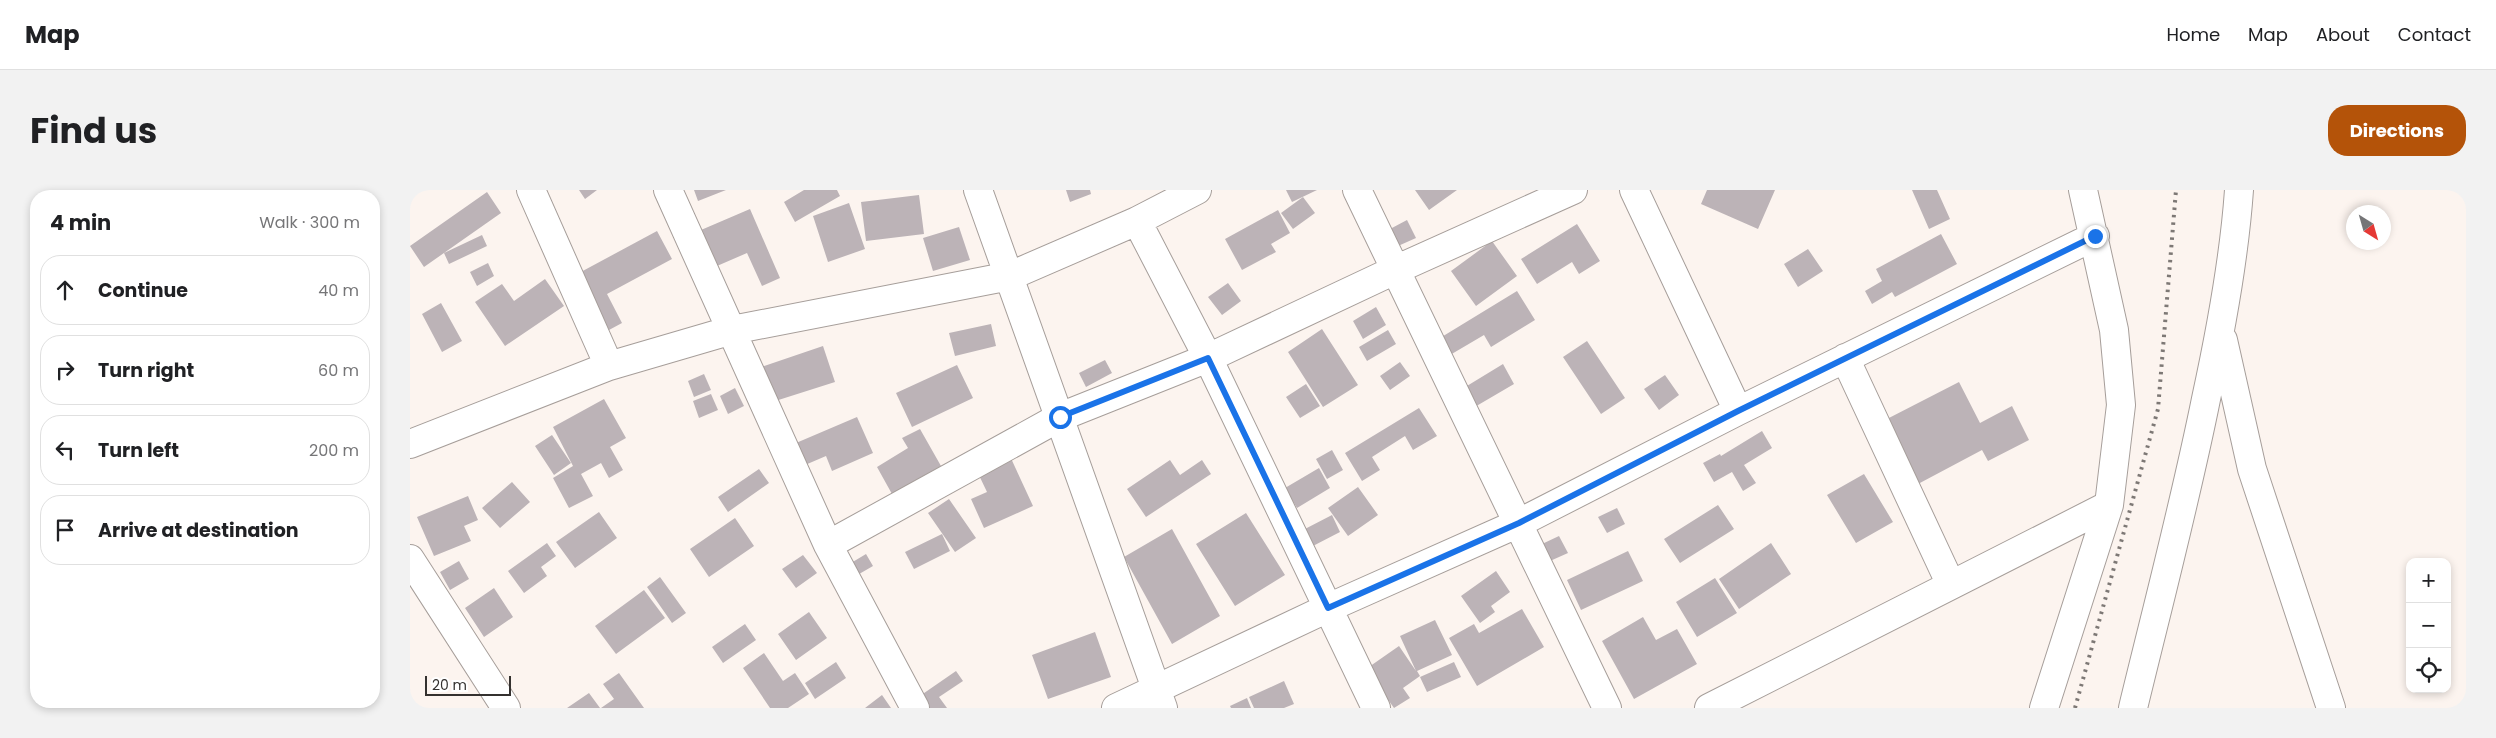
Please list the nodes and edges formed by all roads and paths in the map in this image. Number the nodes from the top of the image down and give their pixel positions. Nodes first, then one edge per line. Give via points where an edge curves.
1 (531, 190) edge
2 (668, 190) edge
3 (978, 190) edge
4 (1197, 190) edge
5 (1357, 190) edge
6 (1573, 190) edge
7 (1634, 190) edge
8 (2083, 190) edge
9 (2239, 190) edge
10 (1137, 221) junction
11 (2095, 236) junction
12 (1395, 270) junction
13 (1010, 276) junction
14 (732, 330) junction
15 (2221, 330) junction
16 (1208, 358) junction
17 (1845, 358) junction
18 (609, 366) junction
19 (1738, 411) junction
20 (1060, 417) junction
21 (410, 444) edge
22 (2109, 505) junction
23 (1519, 523) junction
24 (828, 545) junction
25 (410, 559) edge
26 (1951, 585) junction
27 (419, 592) edge
28 (1328, 608) junction
29 (1159, 698) edge
30 (506, 708) edge
31 (915, 708) edge
32 (1116, 708) edge
33 (1376, 708) edge
34 (1607, 708) edge
35 (1709, 708) edge
36 (2044, 708) edge
37 (2133, 708) edge
38 (2331, 708) edge

1 - 18 street
2 - 14 street
3 - 13 street
4 - 10 street
5 - 12 street
6 - 12 street
7 - 19 street
8 - 11 street
9 - 15 street via 2236,234
10 - 13 street
10 - 16 street
11 - 17 street
11 - 22 street via 2114,330 2121,405
12 - 16 street
12 - 23 street
13 - 14 street
13 - 20 street
14 - 18 street
14 - 24 street
15 - 37 street via 2188,488
15 - 38 street via 2252,469
16 - 20 street
16 - 28 street
17 - 19 street
17 - 26 street
18 - 21 street
19 - 23 street
20 - 24 street
20 - 29 street
22 - 26 street
22 - 36 street
23 - 28 street
23 - 34 street
24 - 31 street
25 - 27 street
26 - 35 street
27 - 30 street
28 - 29 street
28 - 33 street
29 - 32 street

